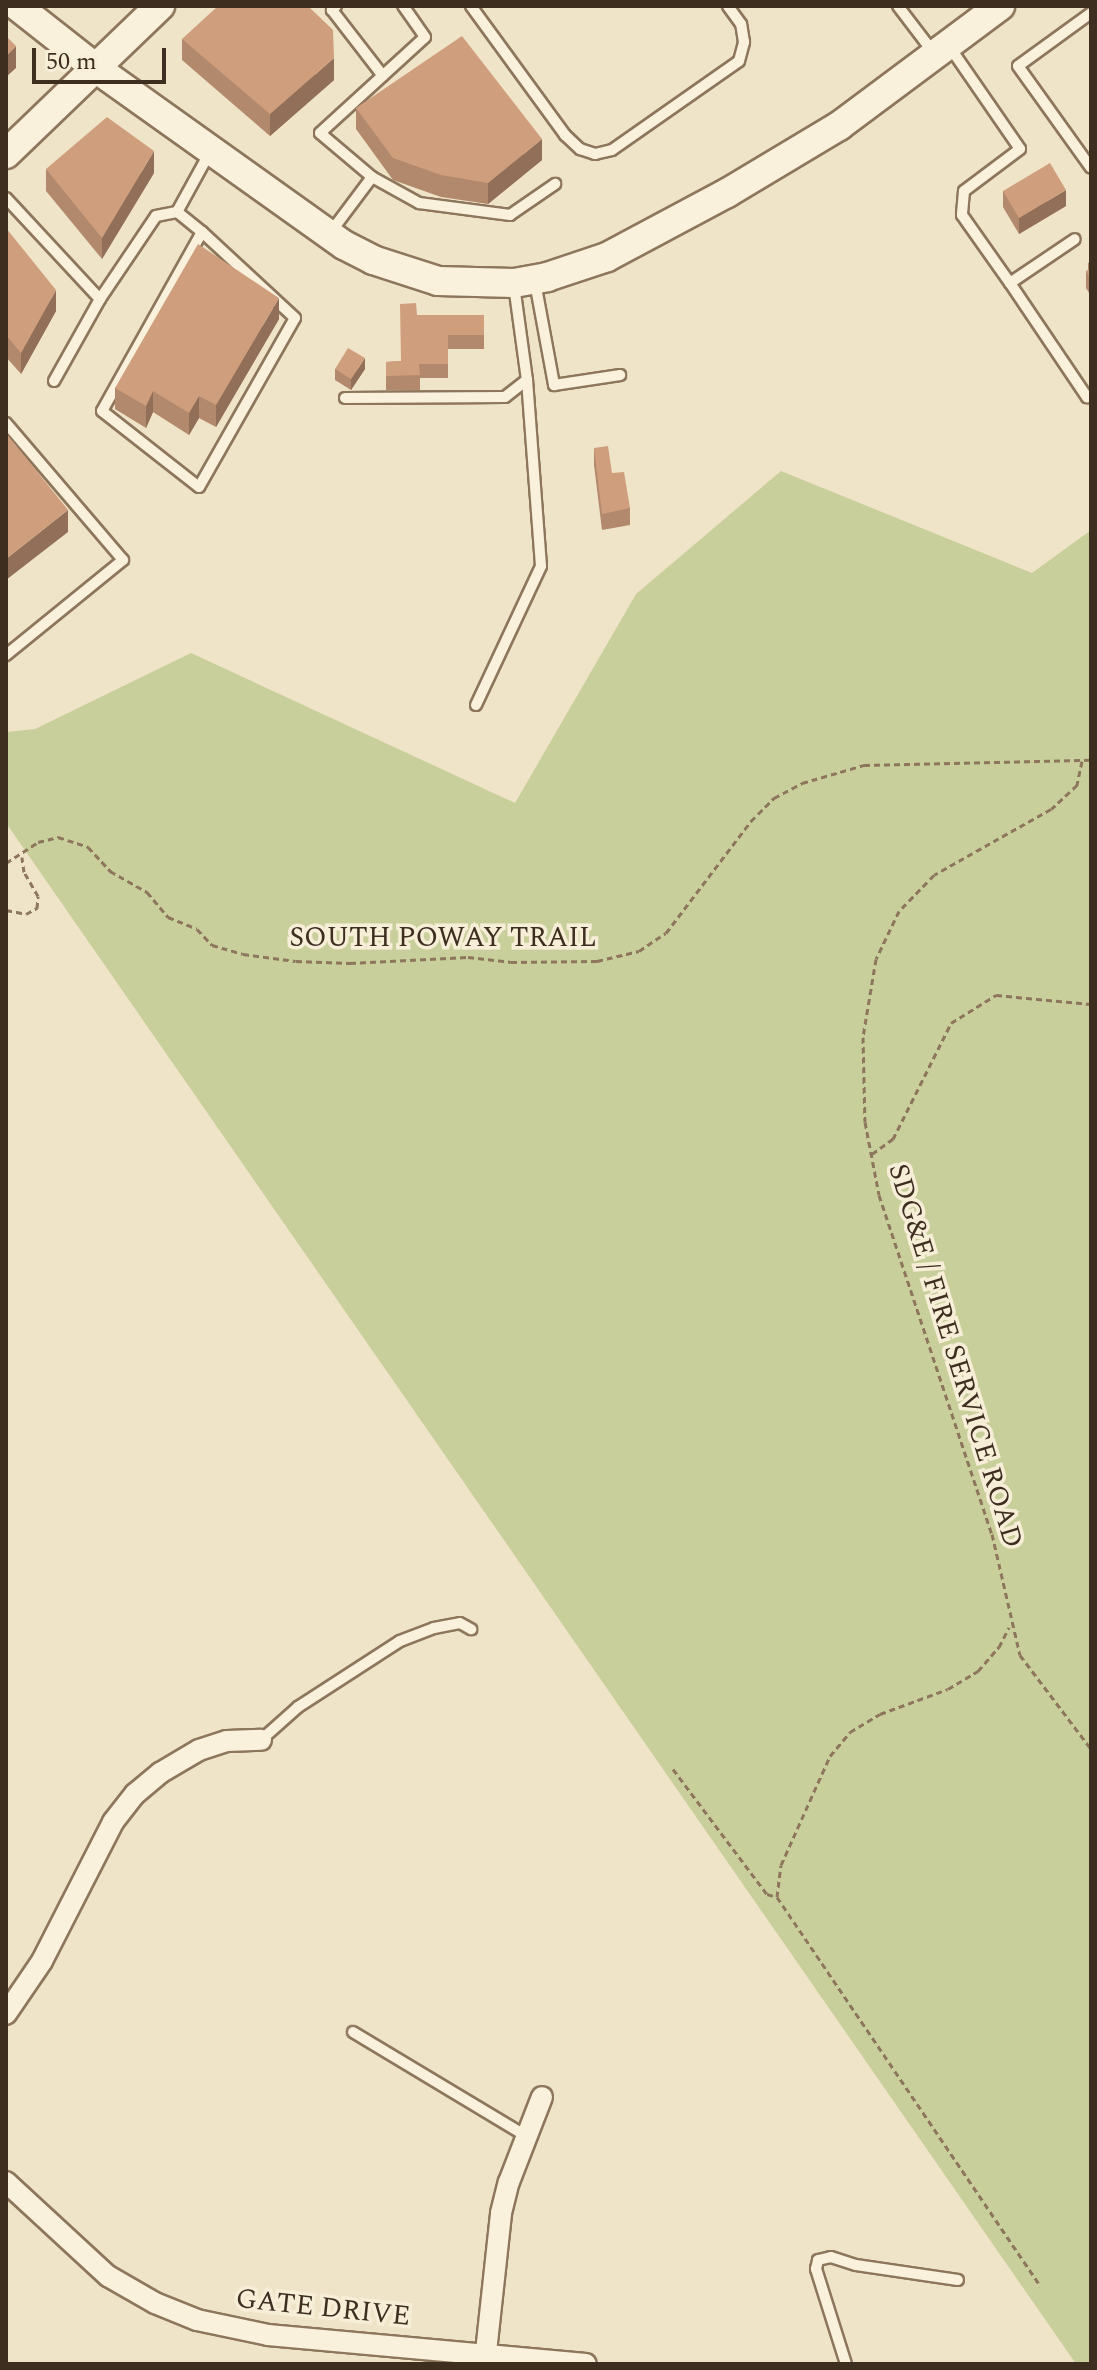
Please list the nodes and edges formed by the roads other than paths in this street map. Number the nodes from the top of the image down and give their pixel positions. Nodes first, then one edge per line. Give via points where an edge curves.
1 (17, 6) edge
2 (160, 6) edge
3 (336, 6) edge
4 (403, 6) edge
5 (471, 6) edge
6 (728, 6) edge
7 (898, 6) edge
8 (1000, 6) edge
9 (1091, 13) edge
10 (941, 50) junction
11 (97, 69) junction
12 (383, 76) junction
13 (211, 150) junction
14 (6, 154) edge
15 (1091, 168) edge
16 (372, 177) junction
17 (555, 184) dead end
18 (6, 198) edge
19 (177, 212) junction
20 (202, 232) junction
21 (329, 235) junction
22 (1075, 239) dead end
23 (524, 282) junction
24 (1010, 283) junction
25 (100, 299) junction
26 (620, 375) dead end
27 (527, 380) junction
28 (54, 381) dead end
29 (1091, 395) edge
30 (345, 398) dead end
31 (6, 423) edge
32 (6, 655) edge
33 (476, 705) dead end
34 (471, 1629) dead end
35 (261, 1740) joint
36 (6, 2014) edge
37 (353, 2032) dead end
38 (542, 2097) dead end
39 (526, 2136) junction
40 (6, 2182) edge
41 (958, 2280) dead end
42 (486, 2352) junction
43 (554, 2362) edge
44 (586, 2364) edge
45 (846, 2364) edge

1 - 11 street
2 - 11 street
3 - 12 lane via 332,10
4 - 12 lane via 425,37
5 - 6 lane via 565,135 595,154 612,150 739,61 741,24
7 - 10 lane
8 - 10 street
9 - 15 lane via 1018,66
10 - 23 street via 839,126 727,193 607,257
10 - 24 lane via 1020,149 964,191 962,215
11 - 13 street
11 - 14 street
12 - 16 lane via 320,133
13 - 19 lane
13 - 21 street
16 - 17 lane via 419,203 510,215
16 - 21 lane
18 - 25 lane
19 - 20 lane
19 - 25 lane via 156,216
20 - 20 lane via 295,318 199,487 102,411
21 - 23 street via 373,260 438,281
22 - 24 lane
23 - 26 lane via 554,385
23 - 27 lane
24 - 29 lane via 1087,397
25 - 28 lane
27 - 30 lane via 505,397
27 - 33 lane via 541,566
31 - 32 lane via 123,560
34 - 35 lane via 460,1623 400,1641 298,1707
35 - 36 street via 227,1741 199,1750 135,1794 113,1822 42,1961
37 - 39 lane
38 - 39 street
39 - 42 street via 501,2213
40 - 42 street, GATE DRIVE via 108,2276 197,2320 268,2335
41 - 45 lane via 831,2257 818,2260 816,2269
42 - 43 street, GATE DRIVE
43 - 44 street, GATE DRIVE

